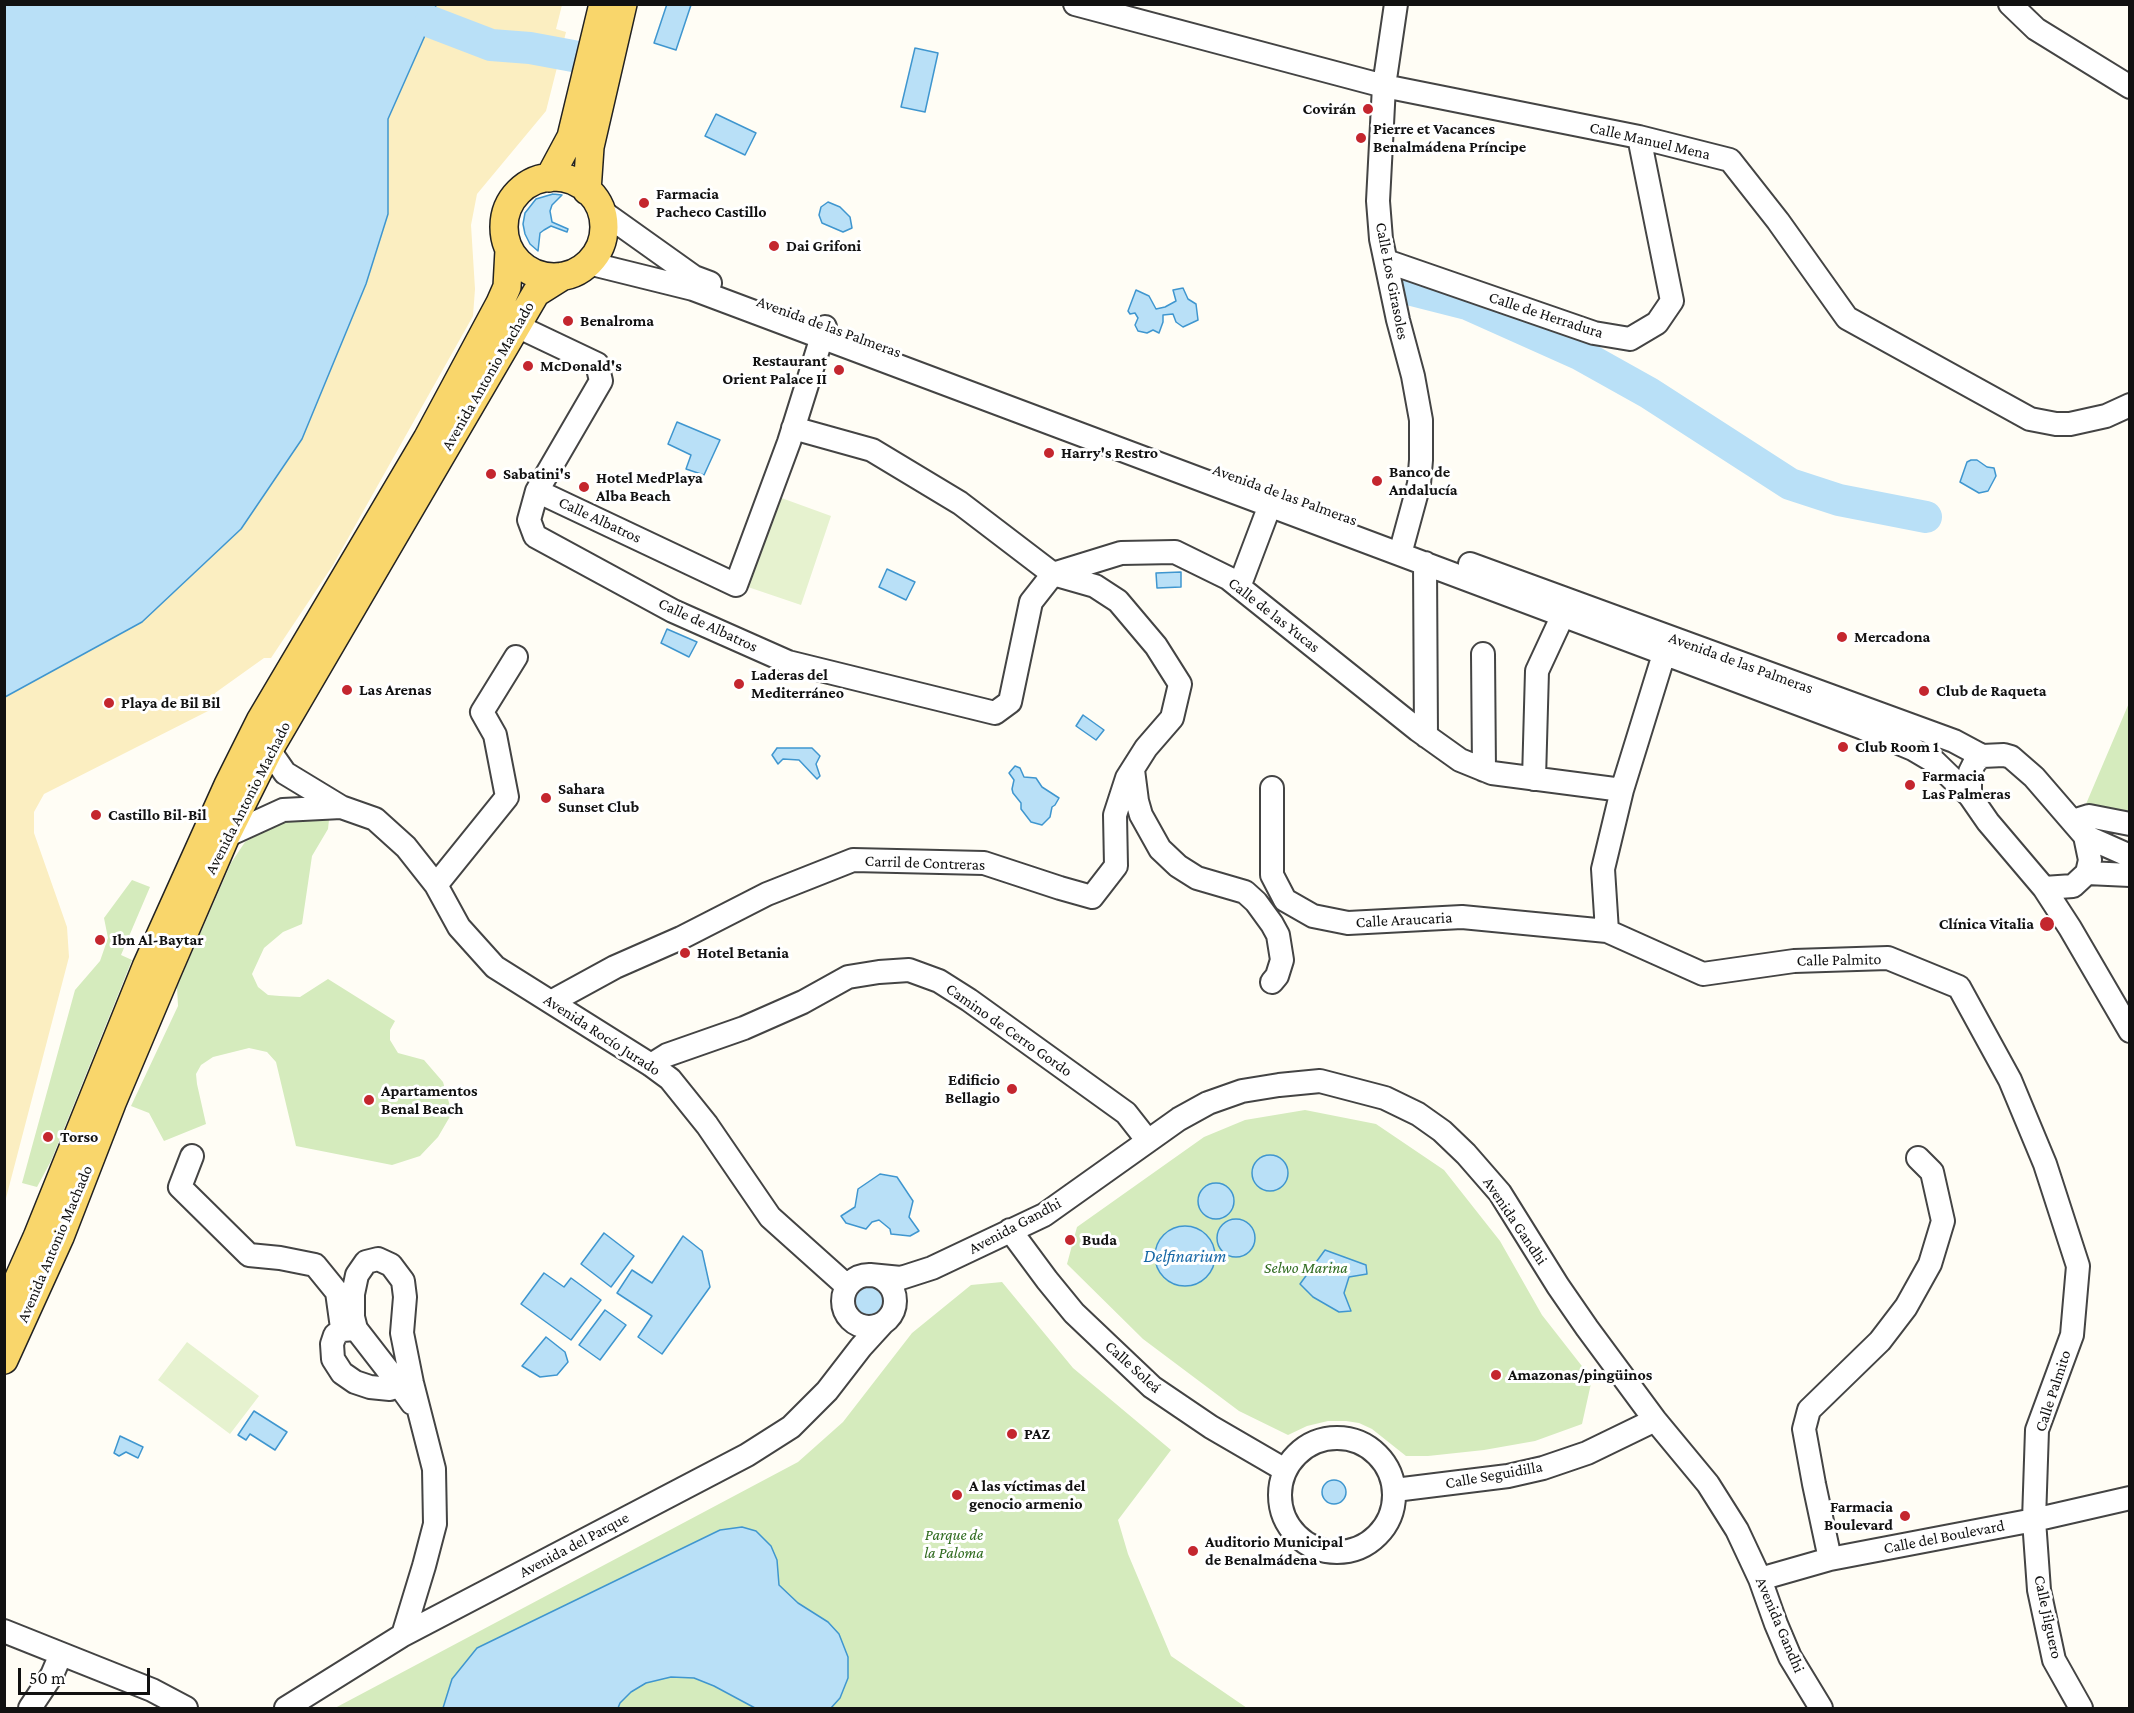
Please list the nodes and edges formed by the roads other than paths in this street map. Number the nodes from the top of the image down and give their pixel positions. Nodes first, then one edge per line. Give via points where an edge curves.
1 (603, 4) edge
2 (623, 4) edge
3 (1074, 4) edge
4 (1396, 4) edge
5 (2010, 4) edge
6 (1124, 11) edge
7 (1384, 86) junction
8 (2130, 87) edge
9 (1639, 136) junction
10 (549, 178) junction
11 (594, 200) junction
12 (509, 250) junction
13 (1386, 261) junction
14 (588, 264) junction
15 (563, 276) junction
16 (517, 326) junction
17 (824, 332) junction
18 (2130, 405) edge
19 (791, 435) junction
20 (537, 491) junction
21 (1270, 505) junction
22 (1403, 547) junction
23 (1425, 563) junction
24 (1053, 574) junction
25 (1239, 587) junction
26 (1563, 615) junction
27 (1666, 645) junction
28 (1483, 654) dead end
29 (516, 657) dead end
30 (1426, 735) junction
31 (269, 750) junction
32 (1983, 756) junction
33 (1133, 769) junction
34 (1484, 770) junction
35 (1534, 779) junction
36 (1272, 788) dead end
37 (1623, 790) junction
38 (1970, 796) junction
39 (341, 807) junction
40 (2130, 824) edge
41 (2079, 829) junction
42 (226, 836) junction
43 (2130, 856) edge
44 (2130, 875) edge
45 (2080, 879) junction
46 (436, 885) junction
47 (2044, 888) junction
48 (2070, 928) junction
49 (1607, 931) junction
50 (1272, 982) dead end
51 (551, 1002) junction
52 (2130, 1031) edge
53 (651, 1065) junction
54 (1148, 1141) junction
55 (192, 1156) dead end
56 (1918, 1158) dead end
57 (1010, 1230) junction
58 (932, 1268) junction
59 (870, 1275) junction
60 (847, 1286) junction
61 (895, 1305) junction
62 (4, 1311) edge
63 (882, 1324) junction
64 (858, 1325) junction
65 (349, 1330) junction
66 (4, 1360) edge
67 (848, 1366) junction
68 (394, 1378) junction
69 (422, 1416) junction
70 (1655, 1420) junction
71 (1285, 1470) junction
72 (1395, 1490) junction
73 (2130, 1498) edge
74 (2034, 1520) junction
75 (1830, 1559) junction
76 (1760, 1579) junction
77 (4, 1631) edge
78 (403, 1635) junction
79 (61, 1654) junction
80 (30, 1708) edge
81 (186, 1708) edge
82 (286, 1708) edge
83 (1821, 1708) edge
84 (2081, 1708) edge

1 - 10 main road via 572,137
2 - 11 main road via 590,147
3 - 6 street, Calle Manuel Mena
4 - 7 street, Calle Los Girasoles
5 - 8 street via 2036,29
6 - 7 street, Calle Manuel Mena
7 - 9 street, Calle Manuel Mena
7 - 13 street, Calle Los Girasoles via 1378,201
9 - 13 street, Calle de Herradura via 1672,301 1657,323 1630,339 1594,333
9 - 18 street, Calle Manuel Mena via 1730,159 1847,318 2030,420 2070,424 2106,416
10 - 11 main road via 576,183
10 - 12 main road via 520,190 510,203 504,219
11 - 14 main road via 603,221 603,237
11 - 17 street, Avenida de las Palmeras via 694,277
12 - 15 main road via 532,272 547,277
12 - 62 main road, Avenida Antonio Machado via 507,287 500,303 427,439 260,721 228,786 146,967
13 - 22 street, Calle Los Girasoles via 1421,420 1419,483
14 - 15 main road
14 - 17 street, Avenida de las Palmeras via 693,289
15 - 16 main road, Avenida Antonio Machado via 536,293
16 - 20 street, Calle Albatros via 597,364 601,381
16 - 31 main road, Avenida Antonio Machado
17 - 19 street, Calle Albatros
17 - 21 street, Avenida de las Palmeras
17 - 22 street, Avenida de las Palmeras
19 - 20 street, Calle Albatros via 736,585
19 - 24 street via 872,450 960,503
20 - 24 street, Calle de Albatros via 529,520 535,536 673,611 788,662 995,713 1010,702 1031,602
21 - 22 street, Avenida de las Palmeras
21 - 25 street
22 - 23 street, Avenida de las Palmeras
22 - 27 street, Avenida de las Palmeras
23 - 26 street, Avenida de las Palmeras
23 - 30 street
24 - 25 street, Calle de las Yucas via 1121,553 1175,552
24 - 33 street, Carril de Contreras via 1095,586 1118,602 1156,646 1180,684 1172,718
25 - 30 street, Calle de las Yucas
26 - 27 street, Avenida de las Palmeras
26 - 35 street via 1538,671
27 - 32 street, Avenida de las Palmeras via 1954,741
27 - 37 street
27 - 38 street, Avenida de las Palmeras via 1913,749 1935,762
28 - 34 street
29 - 46 street via 482,712 495,735 507,797
30 - 34 street, Calle de las Yucas via 1460,760
31 - 39 street, Avenida Rocío Jurado via 285,773
31 - 42 main road, Avenida Antonio Machado
32 - 38 street via 1970,772
32 - 41 street via 2004,755 2018,762
33 - 50 street via 1141,815 1160,849 1197,878 1245,892 1272,924 1278,934 1282,960
33 - 51 street, Carril de Contreras via 1115,814 1116,866 1092,897 984,863 853,860 767,894
34 - 35 street, Calle de las Yucas
35 - 37 street, Calle de las Yucas
36 - 49 street, Calle Araucaria via 1272,875 1285,900 1313,916 1348,923 1462,917
37 - 49 street via 1603,869
38 - 47 street, Avenida de las Palmeras
39 - 42 street, Avenida Rocío Jurado via 283,810
39 - 46 street, Avenida Rocío Jurado via 375,819 406,848
40 - 41 street via 2089,816
41 - 43 street
41 - 45 street via 2090,860
42 - 66 main road, Avenida Antonio Machado via 152,1006 60,1237
44 - 45 street
45 - 47 street
45 - 48 street
46 - 51 street, Avenida Rocío Jurado via 459,927 495,967
47 - 48 street
48 - 52 street
49 - 74 street, Calle Palmito via 1702,974 1794,961 1888,958 1959,987 2014,1090 2045,1164 2078,1266 2072,1335 2037,1430
51 - 53 street, Avenida Rocío Jurado
53 - 54 street, Camino de Cerro Gordo via 667,1055 803,1002 848,977 909,970 939,981 987,1013 1126,1113
53 - 60 street, Avenida Rocío Jurado via 670,1079 707,1125 770,1217
54 - 57 street, Avenida Gandhi via 1044,1215
54 - 70 street, Avenida Gandhi via 1208,1103 1242,1091 1279,1085 1320,1081 1386,1098 1418,1114 1466,1154 1500,1193 1558,1286
55 - 65 street via 180,1186 249,1255 315,1265 336,1292
56 - 75 street via 1932,1172 1943,1221 1930,1264 1906,1307 1880,1341 1809,1410 1804,1430
57 - 58 street, Avenida Gandhi
57 - 71 street, Calle Soleá via 1074,1313 1152,1387
58 - 59 street, Avenida Gandhi via 902,1278
58 - 61 street, Avenida Gandhi
59 - 60 street
59 - 61 street via 878,1276 892,1288
60 - 64 street via 843,1294 845,1313
61 - 63 street
63 - 64 street
63 - 67 street, Avenida del Parque
64 - 67 street, Avenida del Parque
65 - 68 street
65 - 68 street via 335,1335 332,1344 333,1359 342,1373 355,1382 390,1389 394,1387
65 - 69 street via 357,1275 366,1262 378,1259 391,1265 403,1281 402,1333
67 - 78 street, Avenida del Parque via 791,1427 747,1455
68 - 69 street
69 - 78 street via 434,1469 435,1524
70 - 72 street, Calle Seguidilla via 1587,1454 1543,1468
70 - 76 street, Avenida Gandhi via 1708,1484 1737,1530
71 - 72 street via 1296,1454 1315,1442 1341,1437 1368,1446 1386,1465
71 - 72 street via 1281,1508 1291,1530 1310,1546 1332,1553 1359,1549 1379,1535 1392,1513
73 - 74 street, Calle del Boulevard
74 - 75 street, Calle del Boulevard
74 - 84 street, Calle Jilguero via 2038,1590 2054,1660
75 - 76 street, Calle del Boulevard
76 - 83 street, Avenida Gandhi via 1790,1656
77 - 79 street
78 - 82 street, Avenida del Parque
79 - 80 street
79 - 81 street via 152,1690

